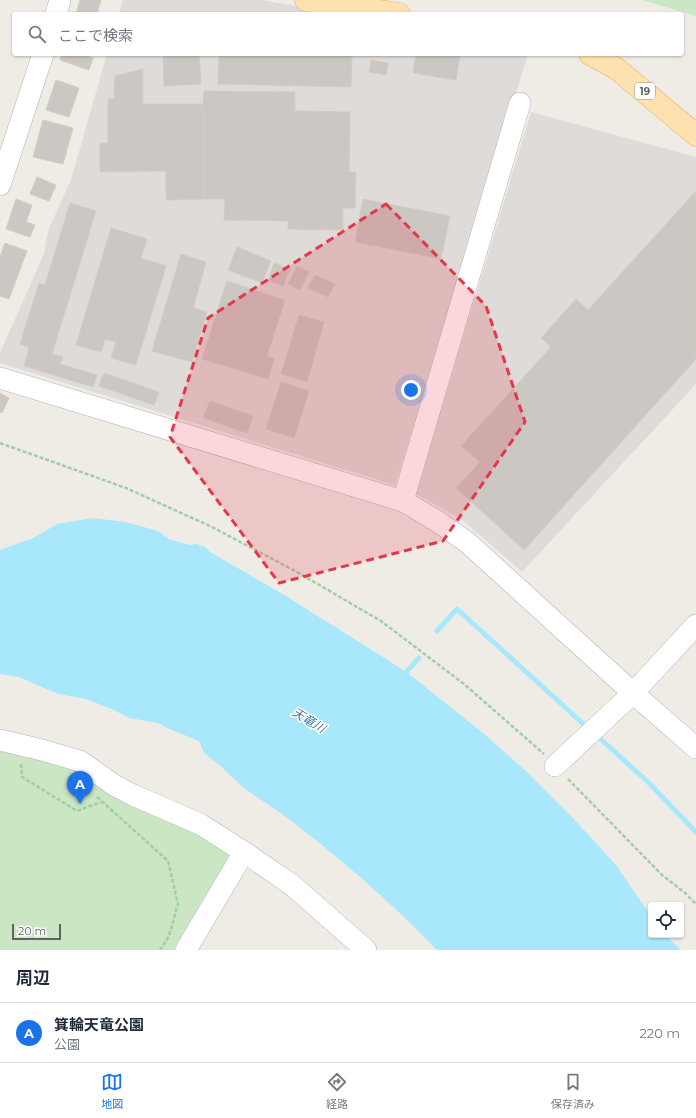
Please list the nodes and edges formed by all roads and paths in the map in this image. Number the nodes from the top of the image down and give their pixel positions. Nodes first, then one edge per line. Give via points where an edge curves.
1 (60, 0) edge
2 (306, 0) edge
3 (57, 12) edge
4 (386, 12) edge
5 (42, 56) edge
6 (594, 56) edge
7 (520, 102) dead end
8 (696, 135) edge
9 (0, 185) edge
10 (0, 378) edge
11 (0, 444) edge
12 (403, 501) junction
13 (696, 625) edge
14 (634, 693) junction
15 (0, 740) edge
16 (696, 748) edge
17 (28, 763) dead end
18 (555, 766) junction
19 (96, 796) dead end
20 (101, 802) junction
21 (244, 852) junction
22 (696, 904) edge
23 (160, 950) edge
24 (186, 950) edge
25 (366, 950) edge

1 - 3 street
2 - 4 main road
5 - 9 street
6 - 8 main road, 19 via 617,69
7 - 12 street
10 - 12 street
11 - 18 path via 126,488 212,526 380,620 464,684
12 - 14 street via 468,543
13 - 14 street
14 - 16 street
14 - 18 street
15 - 21 street via 80,762 114,785 200,824
17 - 20 path via 21,762 22,777 77,811
18 - 22 path via 662,875
19 - 20 path
20 - 23 path via 168,861 178,904 169,936
21 - 24 street
21 - 25 street via 292,885

